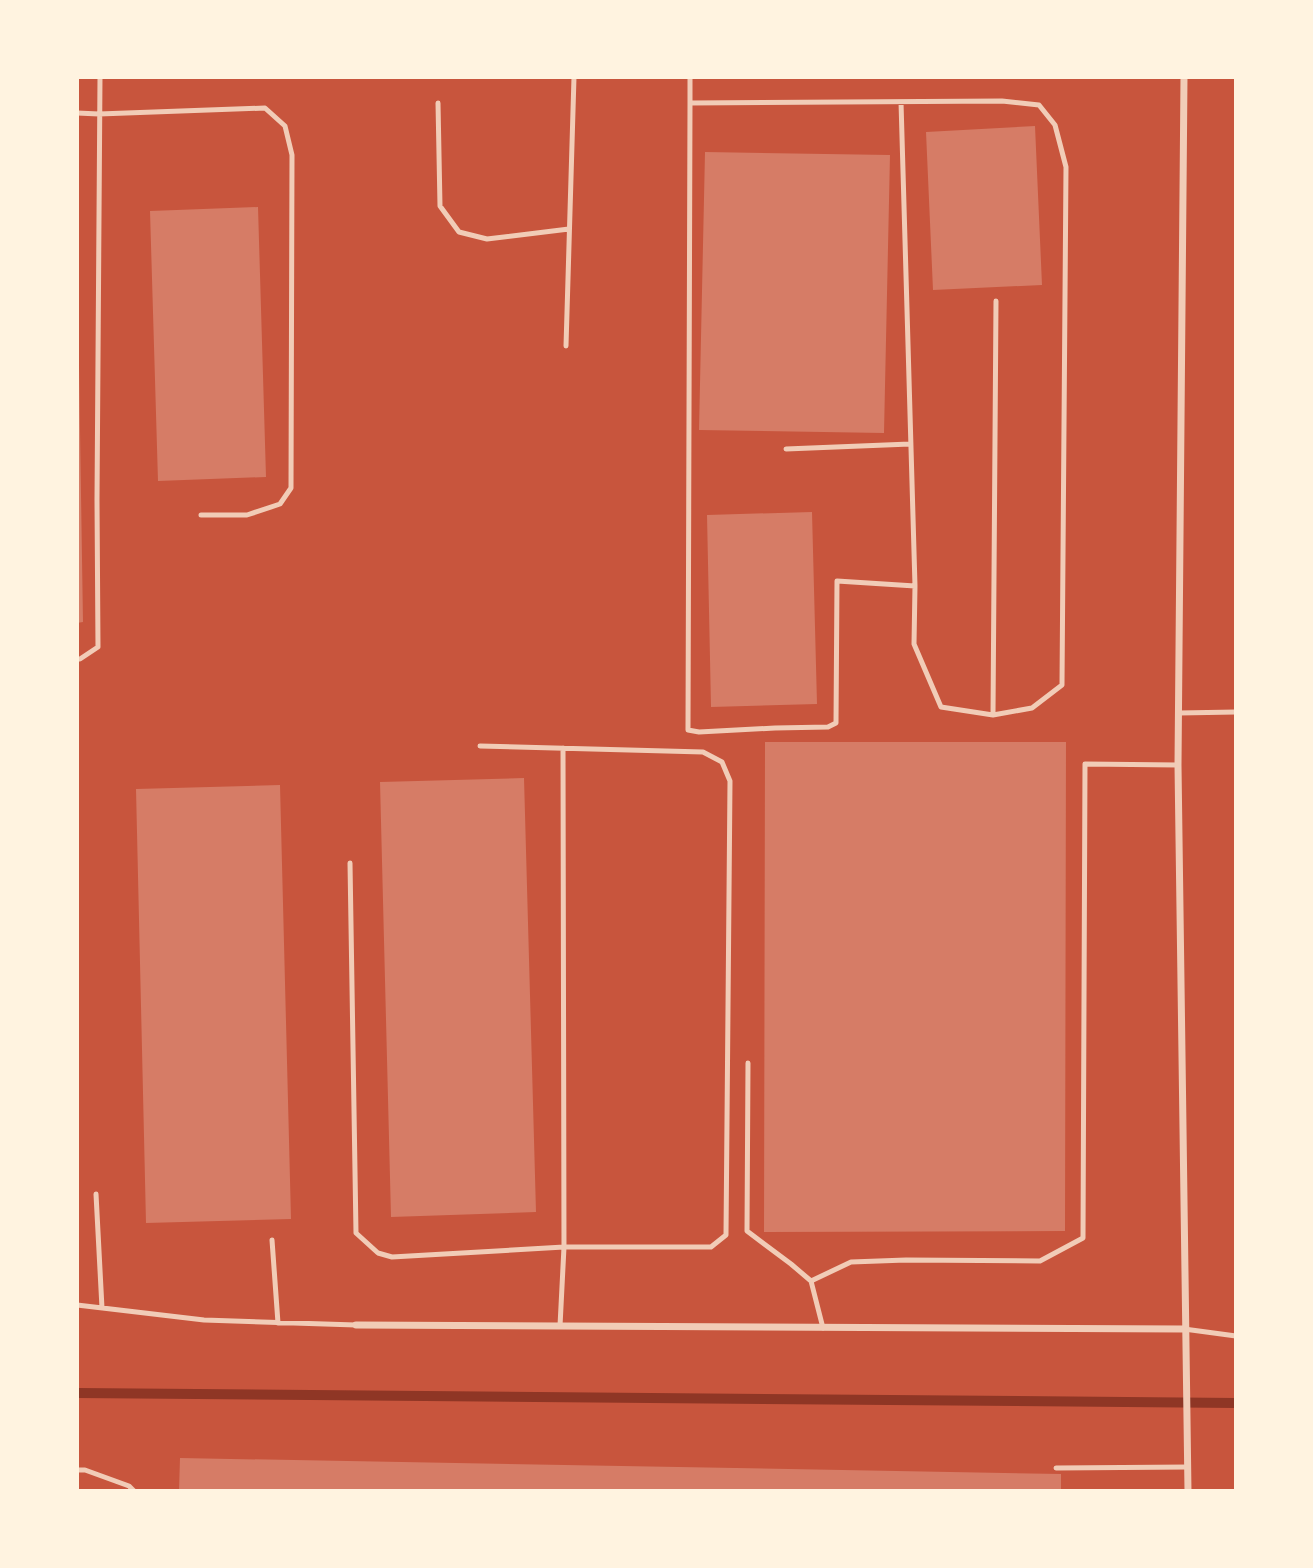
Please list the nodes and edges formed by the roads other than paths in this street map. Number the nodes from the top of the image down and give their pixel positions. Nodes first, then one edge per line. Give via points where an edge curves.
1 (100, 77) edge
2 (574, 77) edge
3 (690, 77) edge
4 (1184, 77) edge
5 (901, 102) junction
6 (439, 103) dead end
7 (690, 103) junction
8 (77, 113) edge
9 (99, 114) junction
10 (569, 229) junction
11 (996, 302) dead end
12 (566, 346) dead end
13 (911, 444) junction
14 (786, 449) dead end
15 (201, 516) dead end
16 (915, 586) junction
17 (77, 659) edge
18 (1236, 712) edge
19 (1179, 713) junction
20 (993, 715) junction
21 (480, 746) dead end
22 (562, 748) junction
23 (1178, 765) junction
24 (349, 863) dead end
25 (748, 1063) dead end
26 (96, 1194) dead end
27 (272, 1240) dead end
28 (564, 1247) junction
29 (811, 1281) junction
30 (77, 1305) edge
31 (102, 1308) junction
32 (278, 1323) junction
33 (356, 1325) joint
34 (560, 1326) junction
35 (823, 1328) junction
36 (1184, 1329) junction
37 (1236, 1336) edge
38 (1188, 1467) junction
39 (1056, 1468) dead end
40 (77, 1470) edge
41 (134, 1491) edge
42 (1188, 1491) edge

1 - 9 lane
2 - 10 lane
3 - 7 lane
4 - 19 street
5 - 7 lane
5 - 13 lane
5 - 20 lane via 1039,105 1055,125 1066,167 1062,685 1032,708
6 - 10 lane via 440,206 459,232 487,239
7 - 16 lane via 688,730 828,727 836,723 837,581
8 - 9 lane
9 - 15 lane via 265,108 285,126 292,155 291,488 280,504 247,515
9 - 17 lane via 97,647
10 - 12 lane
11 - 20 lane
13 - 14 lane
13 - 16 lane
16 - 20 lane via 914,644 941,708
18 - 19 lane
19 - 23 street
21 - 22 lane
22 - 28 lane
22 - 28 lane via 703,752 722,762 730,781 726,1236 711,1247
23 - 29 lane via 1085,764 1083,1238 1040,1261 851,1262
23 - 36 street
24 - 28 lane via 356,1233 377,1253 393,1257
25 - 29 lane via 747,1231
26 - 31 lane
27 - 32 lane
28 - 34 lane
29 - 35 lane
30 - 31 lane
31 - 32 lane
32 - 33 lane
33 - 34 street
34 - 35 street
35 - 36 street
36 - 37 lane
36 - 38 street
38 - 39 lane
38 - 42 street
40 - 41 lane

